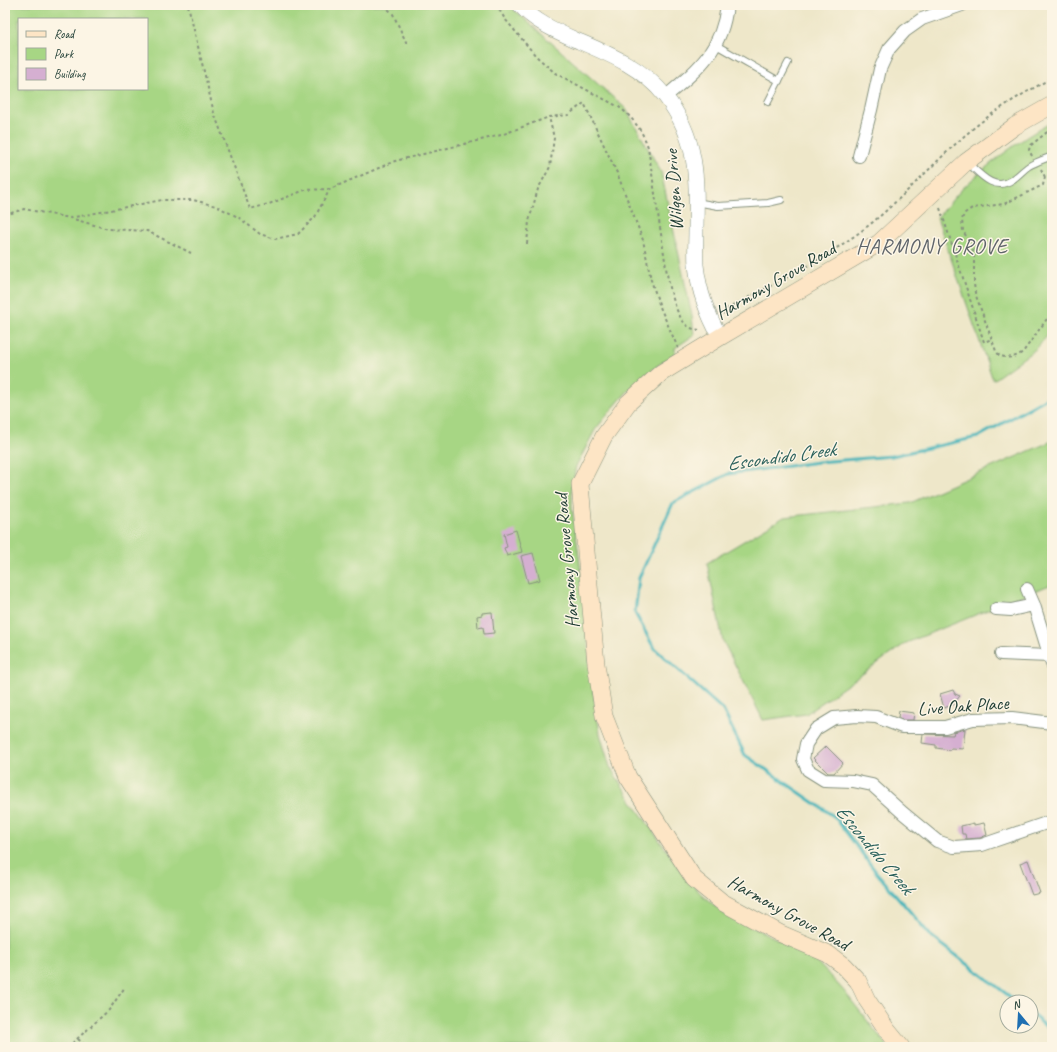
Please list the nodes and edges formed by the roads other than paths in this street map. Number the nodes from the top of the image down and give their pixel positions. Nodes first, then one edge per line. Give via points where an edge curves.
1 (520, 5) edge
2 (727, 5) edge
3 (962, 5) edge
4 (716, 45) junction
5 (788, 63) dead end
6 (779, 81) junction
7 (665, 96) junction
8 (768, 102) dead end
9 (1052, 105) edge
10 (859, 156) dead end
11 (1052, 156) edge
12 (966, 162) junction
13 (781, 200) dead end
14 (696, 202) junction
15 (720, 337) junction
16 (1027, 590) dead end
17 (1034, 605) junction
18 (996, 609) dead end
19 (1001, 654) dead end
20 (1051, 660) edge
21 (1052, 723) edge
22 (1024, 820) dead end
23 (1051, 823) edge
24 (900, 1047) edge

1 - 7 street, Wilgen Drive via 538,21 635,68
2 - 4 street via 726,17
3 - 10 street via 922,19 905,31 889,49 880,69
4 - 6 lane
4 - 7 street via 690,76
5 - 6 lane
6 - 8 lane
7 - 14 street, Wilgen Drive via 682,122 690,141
9 - 12 main road, Harmony Grove Road via 1015,126
11 - 12 lane via 1028,166 1009,182 997,184 987,180
12 - 15 main road, Harmony Grove Road via 879,243
13 - 14 lane via 718,206
14 - 15 street, Wilgen Drive via 696,264 701,296
15 - 24 main road, Harmony Grove Road via 661,373 628,403 604,436 580,484 596,664 604,716 628,777 694,879 722,902 779,933 828,954 844,966 858,981 867,1000
16 - 17 street
17 - 18 street via 1011,610
17 - 20 street
19 - 20 street
21 - 23 street, Live Oak Place via 1012,718 973,719 945,726 902,727 876,717 834,718 816,728 806,744 803,759 808,770 824,780 853,781 872,785 937,841 954,847 982,845
22 - 23 street

